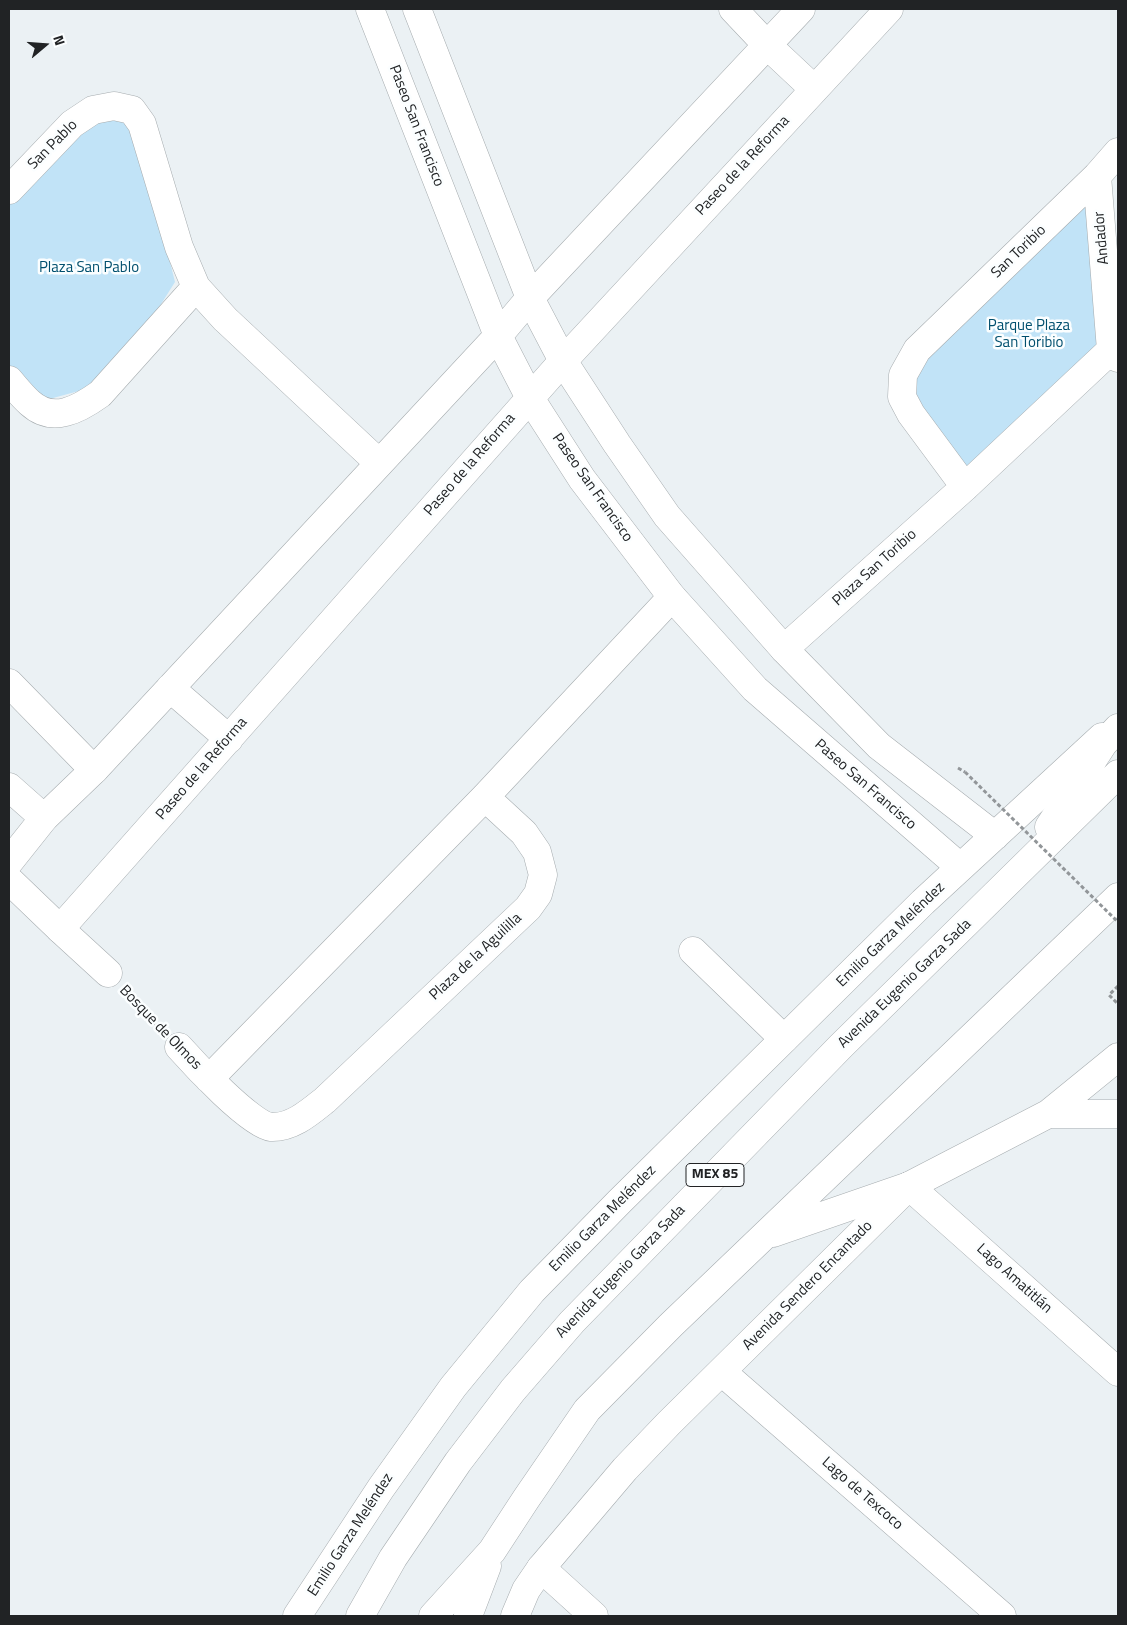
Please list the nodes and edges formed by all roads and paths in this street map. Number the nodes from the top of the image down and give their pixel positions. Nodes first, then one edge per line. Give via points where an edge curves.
1 (370, 9) edge
2 (417, 9) edge
3 (733, 9) edge
4 (801, 9) edge
5 (889, 9) edge
6 (767, 45) junction
7 (814, 89) junction
8 (1118, 152) edge
9 (1096, 176) junction
10 (9, 190) edge
11 (196, 287) junction
12 (530, 298) junction
13 (498, 336) junction
14 (1115, 354) edge
15 (563, 361) junction
16 (9, 380) edge
17 (530, 398) junction
18 (379, 463) junction
19 (965, 487) junction
20 (672, 597) junction
21 (784, 649) junction
22 (9, 683) edge
23 (170, 688) junction
24 (1118, 722) edge
25 (1118, 728) edge
26 (229, 739) junction
27 (94, 770) junction
28 (965, 772) dead end
29 (1118, 774) edge
30 (9, 787) edge
31 (485, 797) junction
32 (44, 818) junction
33 (995, 836) junction
34 (9, 862) edge
35 (1026, 865) junction
36 (960, 867) junction
37 (9, 880) edge
38 (1118, 897) edge
39 (1118, 922) edge
40 (60, 930) junction
41 (693, 951) dead end
42 (108, 973) joint
43 (1118, 986) edge
44 (1118, 1004) edge
45 (784, 1039) junction
46 (178, 1047) joint
47 (1118, 1057) edge
48 (209, 1079) junction
49 (325, 1100) joint
50 (1048, 1114) junction
51 (1118, 1114) edge
52 (909, 1186) junction
53 (764, 1236) junction
54 (722, 1372) junction
55 (1118, 1372) edge
56 (492, 1551) junction
57 (541, 1568) junction
58 (297, 1616) edge
59 (360, 1616) edge
60 (433, 1616) edge
61 (468, 1616) edge
62 (515, 1616) edge
63 (594, 1616) edge
64 (1002, 1616) edge

1 - 13 main road, Paseo San Francisco
2 - 12 main road
3 - 6 main road
4 - 6 main road
5 - 7 main road, Paseo de la Reforma
6 - 7 main road
6 - 12 main road
7 - 15 main road, Paseo de la Reforma
8 - 9 main road, San Toribio
9 - 14 main road, Andador
9 - 19 main road, San Toribio via 917,350 902,375 902,397 910,414
10 - 11 main road, San Pablo via 72,124 93,110 114,106 132,110 142,124 180,247
11 - 16 main road via 100,394 82,407 63,414 48,413 31,404
11 - 18 main road via 225,319
12 - 13 main road
12 - 15 main road
13 - 17 main road, Paseo San Francisco
13 - 18 main road
14 - 19 main road, Plaza San Toribio
15 - 17 main road, Paseo de la Reforma
15 - 21 main road via 668,516
17 - 20 main road, Paseo San Francisco via 582,479
17 - 26 main road, Paseo de la Reforma
18 - 23 main road
19 - 21 main road, Plaza San Toribio
20 - 31 main road
20 - 36 main road, Paseo San Francisco via 755,689
21 - 33 main road via 879,746
22 - 27 main road
23 - 26 main road
23 - 27 main road
24 - 33 main road
25 - 35 main road via 1103,744
26 - 40 main road, Paseo de la Reforma
27 - 32 main road
28 - 39 path, bridge
29 - 35 main road, Avenida Eugenio Garza Sada / MEX 85
30 - 32 main road
31 - 48 main road
31 - 49 main road, Plaza de la Aguililla via 524,833 537,852 544,875 538,894 528,908
32 - 34 main road
33 - 36 main road
35 - 59 main road, Avenida Eugenio Garza Sada / MEX 85 via 842,1046 572,1322 513,1390 458,1462 393,1558
36 - 45 main road, Emilio Garza Meléndez
37 - 40 main road, Bosque de Olmos
38 - 53 main road
40 - 42 main road, Bosque de Olmos
41 - 45 main road
42 - 46 path, Bosque de Olmos
43 - 44 path via 1109,995
45 - 58 main road, Emilio Garza Meléndez via 612,1209 496,1332 452,1387 381,1488
46 - 48 main road, Bosque de Olmos
47 - 50 main road, Avenida Sendero Encantado
48 - 49 main road, Bosque de Olmos via 256,1121 270,1127 285,1126
50 - 51 main road
50 - 52 main road, Avenida Sendero Encantado
52 - 53 main road
52 - 54 main road, Avenida Sendero Encantado
52 - 55 main road, Lago Amatitlán
53 - 56 main road via 587,1410
54 - 57 main road, Avenida Sendero Encantado via 625,1469
54 - 64 main road, Lago de Texcoco
56 - 60 main road
56 - 61 main road
57 - 62 main road, Avenida Sendero Encantado via 526,1590
57 - 63 main road

